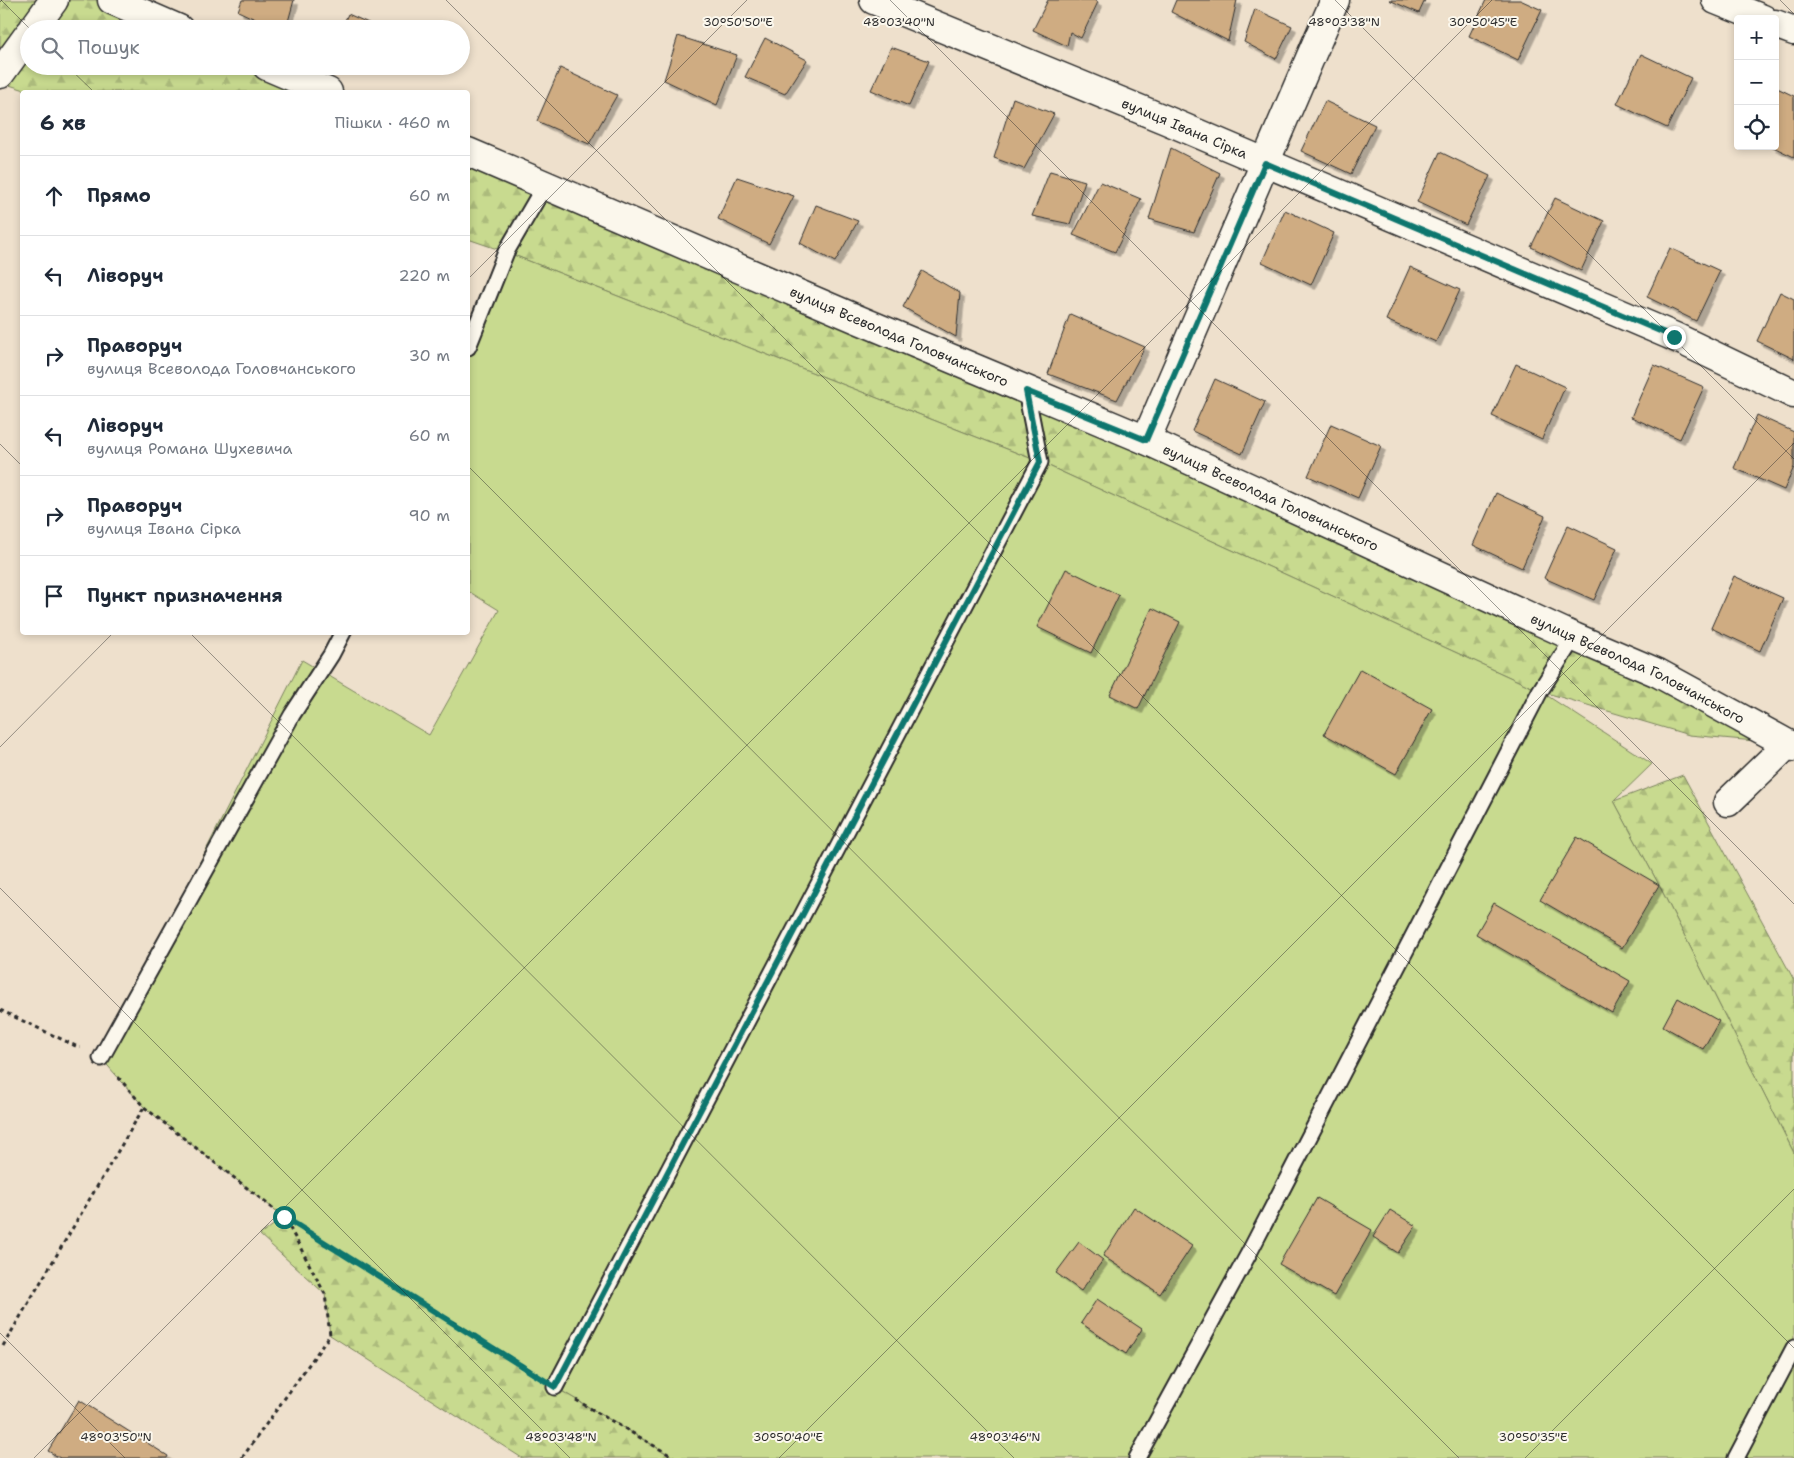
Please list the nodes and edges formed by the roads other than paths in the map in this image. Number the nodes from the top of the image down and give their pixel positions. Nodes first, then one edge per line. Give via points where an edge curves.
1 (54, 0) edge
2 (112, 0) edge
3 (874, 0) edge
4 (1335, 0) edge
5 (1716, 0) edge
6 (1753, 15) edge
7 (40, 20) edge
8 (158, 20) edge
9 (1779, 25) edge
10 (1794, 31) edge
11 (20, 46) edge
12 (0, 74) edge
13 (288, 75) edge
14 (323, 90) edge
15 (470, 153) edge
16 (1265, 163) junction
17 (545, 185) junction
18 (470, 342) edge
19 (1026, 391) junction
20 (1794, 394) edge
21 (1146, 440) junction
22 (341, 635) edge
23 (1574, 637) junction
24 (1791, 745) edge
25 (1728, 802) dead end
26 (101, 1058) road end
27 (1794, 1348) edge
28 (555, 1387) road end
29 (1137, 1458) edge
30 (1736, 1458) edge

1 - 7 street
2 - 8 street
3 - 16 street, вулиця Івана Сірка
4 - 16 street
5 - 6 street
9 - 10 street
11 - 12 street
13 - 14 street
15 - 17 street, вулиця Всеволода Головчанського
16 - 20 street, вулиця Івана Сірка via 1674,337
16 - 21 street
17 - 18 lane via 506,252
17 - 19 street, вулиця Всеволода Головчанського
19 - 21 street, вулиця Всеволода Головчанського
19 - 28 lane via 1040,462
21 - 23 street, вулиця Всеволода Головчанського
22 - 26 lane via 292,716
23 - 24 street, вулиця Всеволода Головчанського via 1658,673
23 - 29 lane via 1540,691 1249,1253
24 - 25 street
27 - 30 lane

